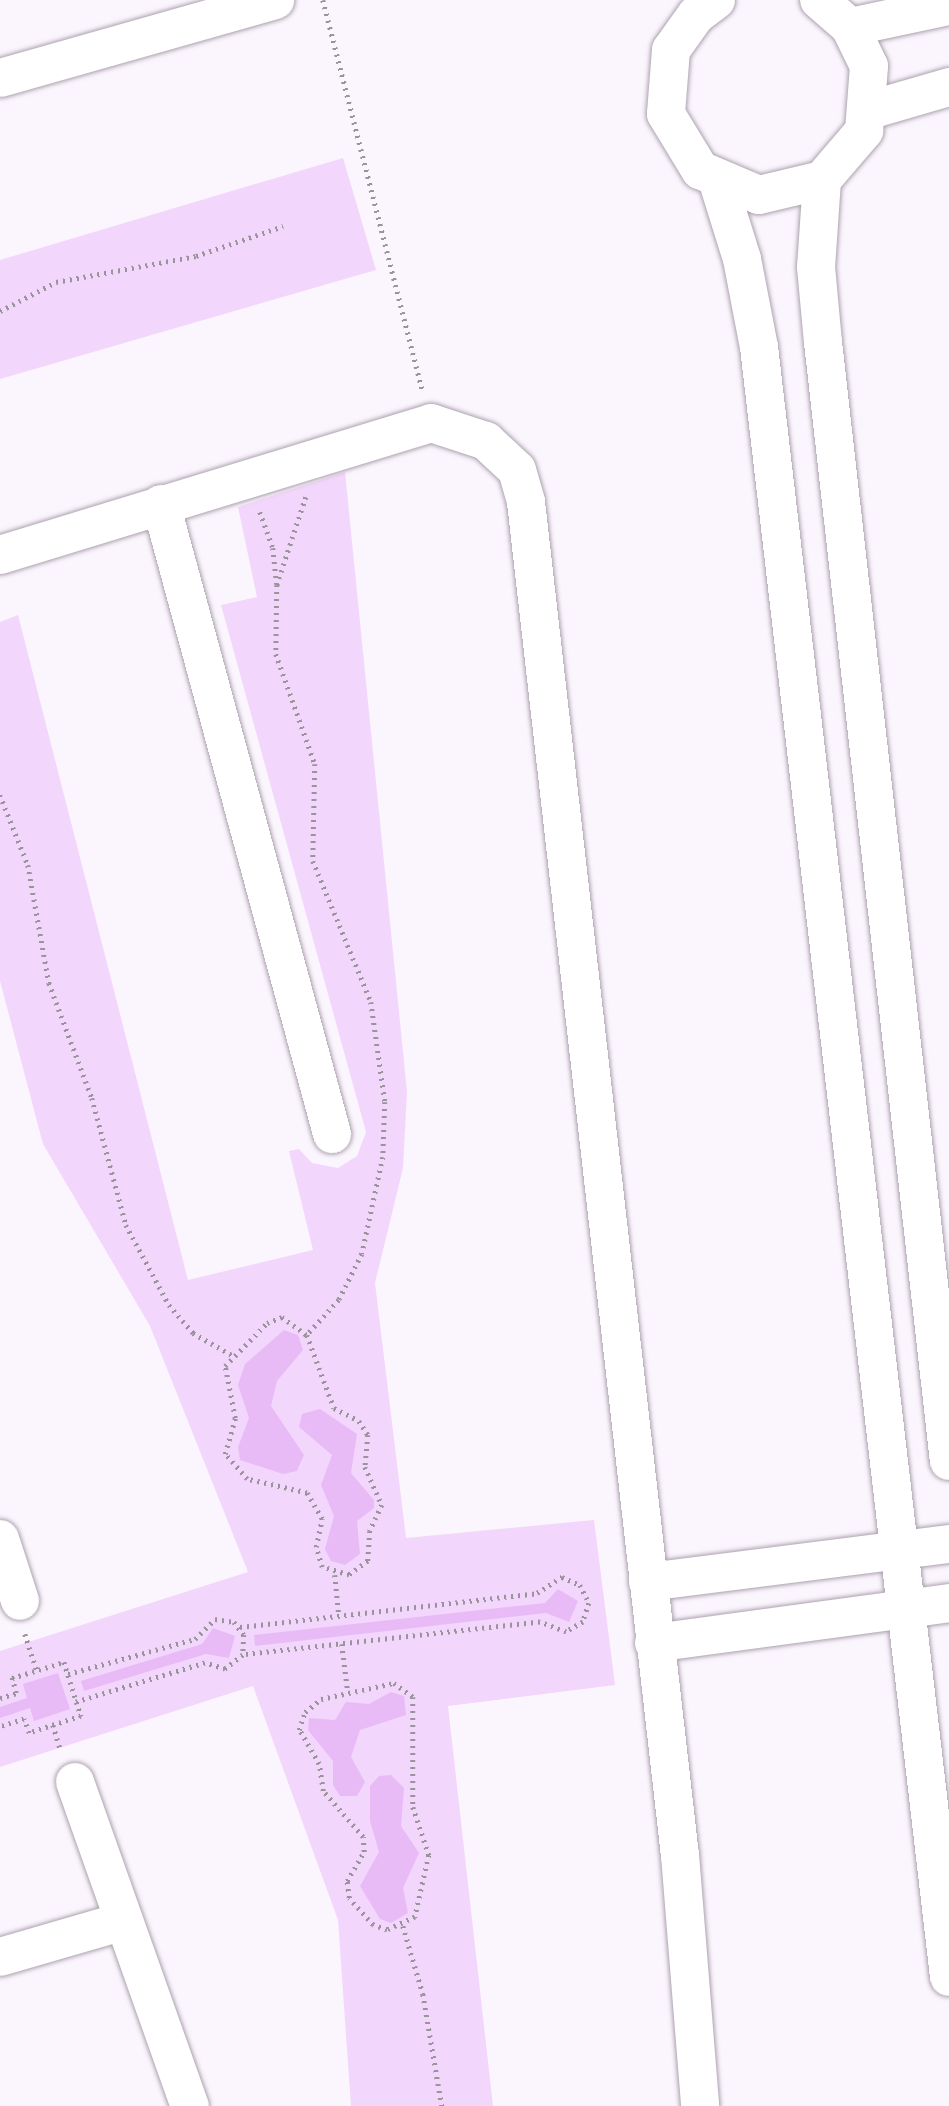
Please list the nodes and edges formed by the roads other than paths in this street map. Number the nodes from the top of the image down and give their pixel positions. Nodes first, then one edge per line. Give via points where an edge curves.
1 (275, 0) edge
2 (714, 0) edge
3 (819, 0) edge
4 (949, 6) edge
5 (850, 27) junction
6 (0, 78) edge
7 (949, 87) edge
8 (870, 110) junction
9 (822, 180) junction
10 (718, 182) junction
11 (161, 504) junction
12 (0, 555) edge
13 (332, 1134) dead end
14 (949, 1461) edge
15 (0, 1539) edge
16 (949, 1544) edge
17 (899, 1550) junction
18 (648, 1582) junction
19 (20, 1601) dead end
20 (949, 1603) edge
21 (906, 1609) junction
22 (654, 1643) junction
23 (75, 1782) dead end
24 (124, 1921) junction
25 (0, 1957) edge
26 (949, 1977) edge
27 (190, 2106) edge
28 (700, 2106) edge

1 - 6 street
2 - 10 street via 677,41 664,93 674,135
3 - 5 street
4 - 5 street
5 - 8 street via 869,66
7 - 8 street
8 - 9 street via 853,150
9 - 10 street via 760,195
9 - 14 street via 816,267 823,342
10 - 17 street via 742,259 759,347
11 - 12 street
11 - 13 street
11 - 18 street via 431,423 468,431 500,449 517,470 526,502
15 - 19 street
16 - 17 street
17 - 18 street
17 - 21 street
18 - 22 street
20 - 21 street
21 - 22 street
21 - 26 street
22 - 28 street via 691,1962
23 - 24 street
24 - 25 street
24 - 27 street

